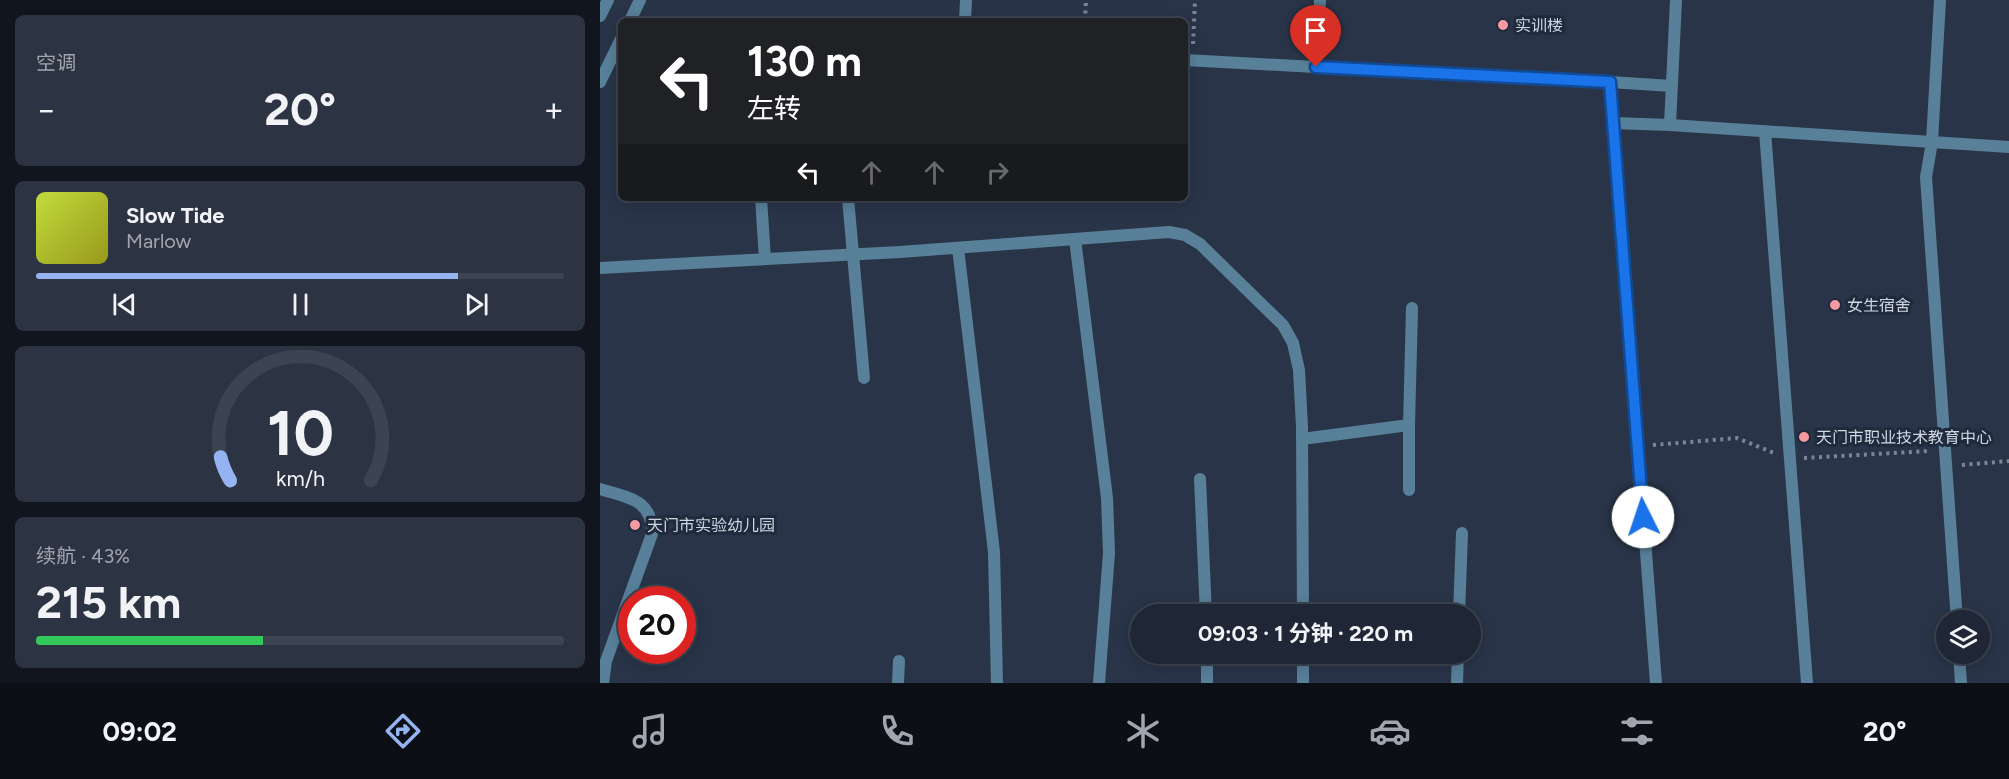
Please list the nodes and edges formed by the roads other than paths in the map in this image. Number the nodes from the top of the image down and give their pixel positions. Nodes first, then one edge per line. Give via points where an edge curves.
1 (608, 0) edge
2 (640, 0) edge
3 (966, 0) edge
4 (1320, 0) edge
5 (1676, 0) edge
6 (1940, 0) edge
7 (600, 16) edge
8 (631, 18) edge
9 (965, 18) edge
10 (618, 45) edge
11 (1189, 60) edge
12 (1316, 67) junction
13 (600, 82) edge
14 (1610, 82) junction
15 (1672, 86) junction
16 (1613, 123) junction
17 (1670, 125) junction
18 (1765, 131) junction
19 (1932, 142) junction
20 (2009, 147) edge
21 (761, 201) edge
22 (848, 201) edge
23 (1075, 239) junction
24 (958, 248) junction
25 (853, 255) junction
26 (765, 259) junction
27 (600, 268) edge
28 (1412, 308) dead end
29 (864, 378) dead end
30 (1409, 425) junction
31 (1302, 439) junction
32 (1200, 479) dead end
33 (600, 489) edge
34 (1409, 490) dead end
35 (1462, 532) dead end
36 (1206, 604) edge
37 (1303, 604) edge
38 (1459, 604) edge
39 (1956, 610) edge
40 (899, 661) dead end
41 (1207, 664) edge
42 (1303, 664) edge
43 (1458, 664) edge
44 (1960, 664) edge
45 (603, 683) edge
46 (897, 683) edge
47 (997, 683) edge
48 (1100, 683) edge
49 (1207, 683) edge
50 (1303, 683) edge
51 (1457, 683) edge
52 (1656, 683) edge
53 (1806, 683) edge
54 (1961, 683) edge

1 - 7 street
2 - 8 street
3 - 9 street
4 - 12 street
5 - 15 street
6 - 19 street
10 - 13 street
11 - 12 street
12 - 14 street
14 - 15 street
14 - 16 street
15 - 17 street
16 - 17 street
16 - 52 street
17 - 18 street
18 - 19 street
18 - 53 street
19 - 20 street
19 - 39 street via 1926,177
21 - 26 street
22 - 25 street
23 - 24 street
23 - 31 street via 1169,232 1200,244 1283,325 1293,343 1299,370
23 - 48 street via 1107,498 1109,553
24 - 25 street
24 - 47 street via 994,552
25 - 26 street
25 - 29 street
26 - 27 street
28 - 30 street
30 - 31 street
30 - 34 street
31 - 37 street
32 - 36 street
33 - 45 street via 643,506 652,522 652,534 606,661
35 - 38 street
40 - 46 street
41 - 49 street
42 - 50 street
43 - 51 street
44 - 54 street

